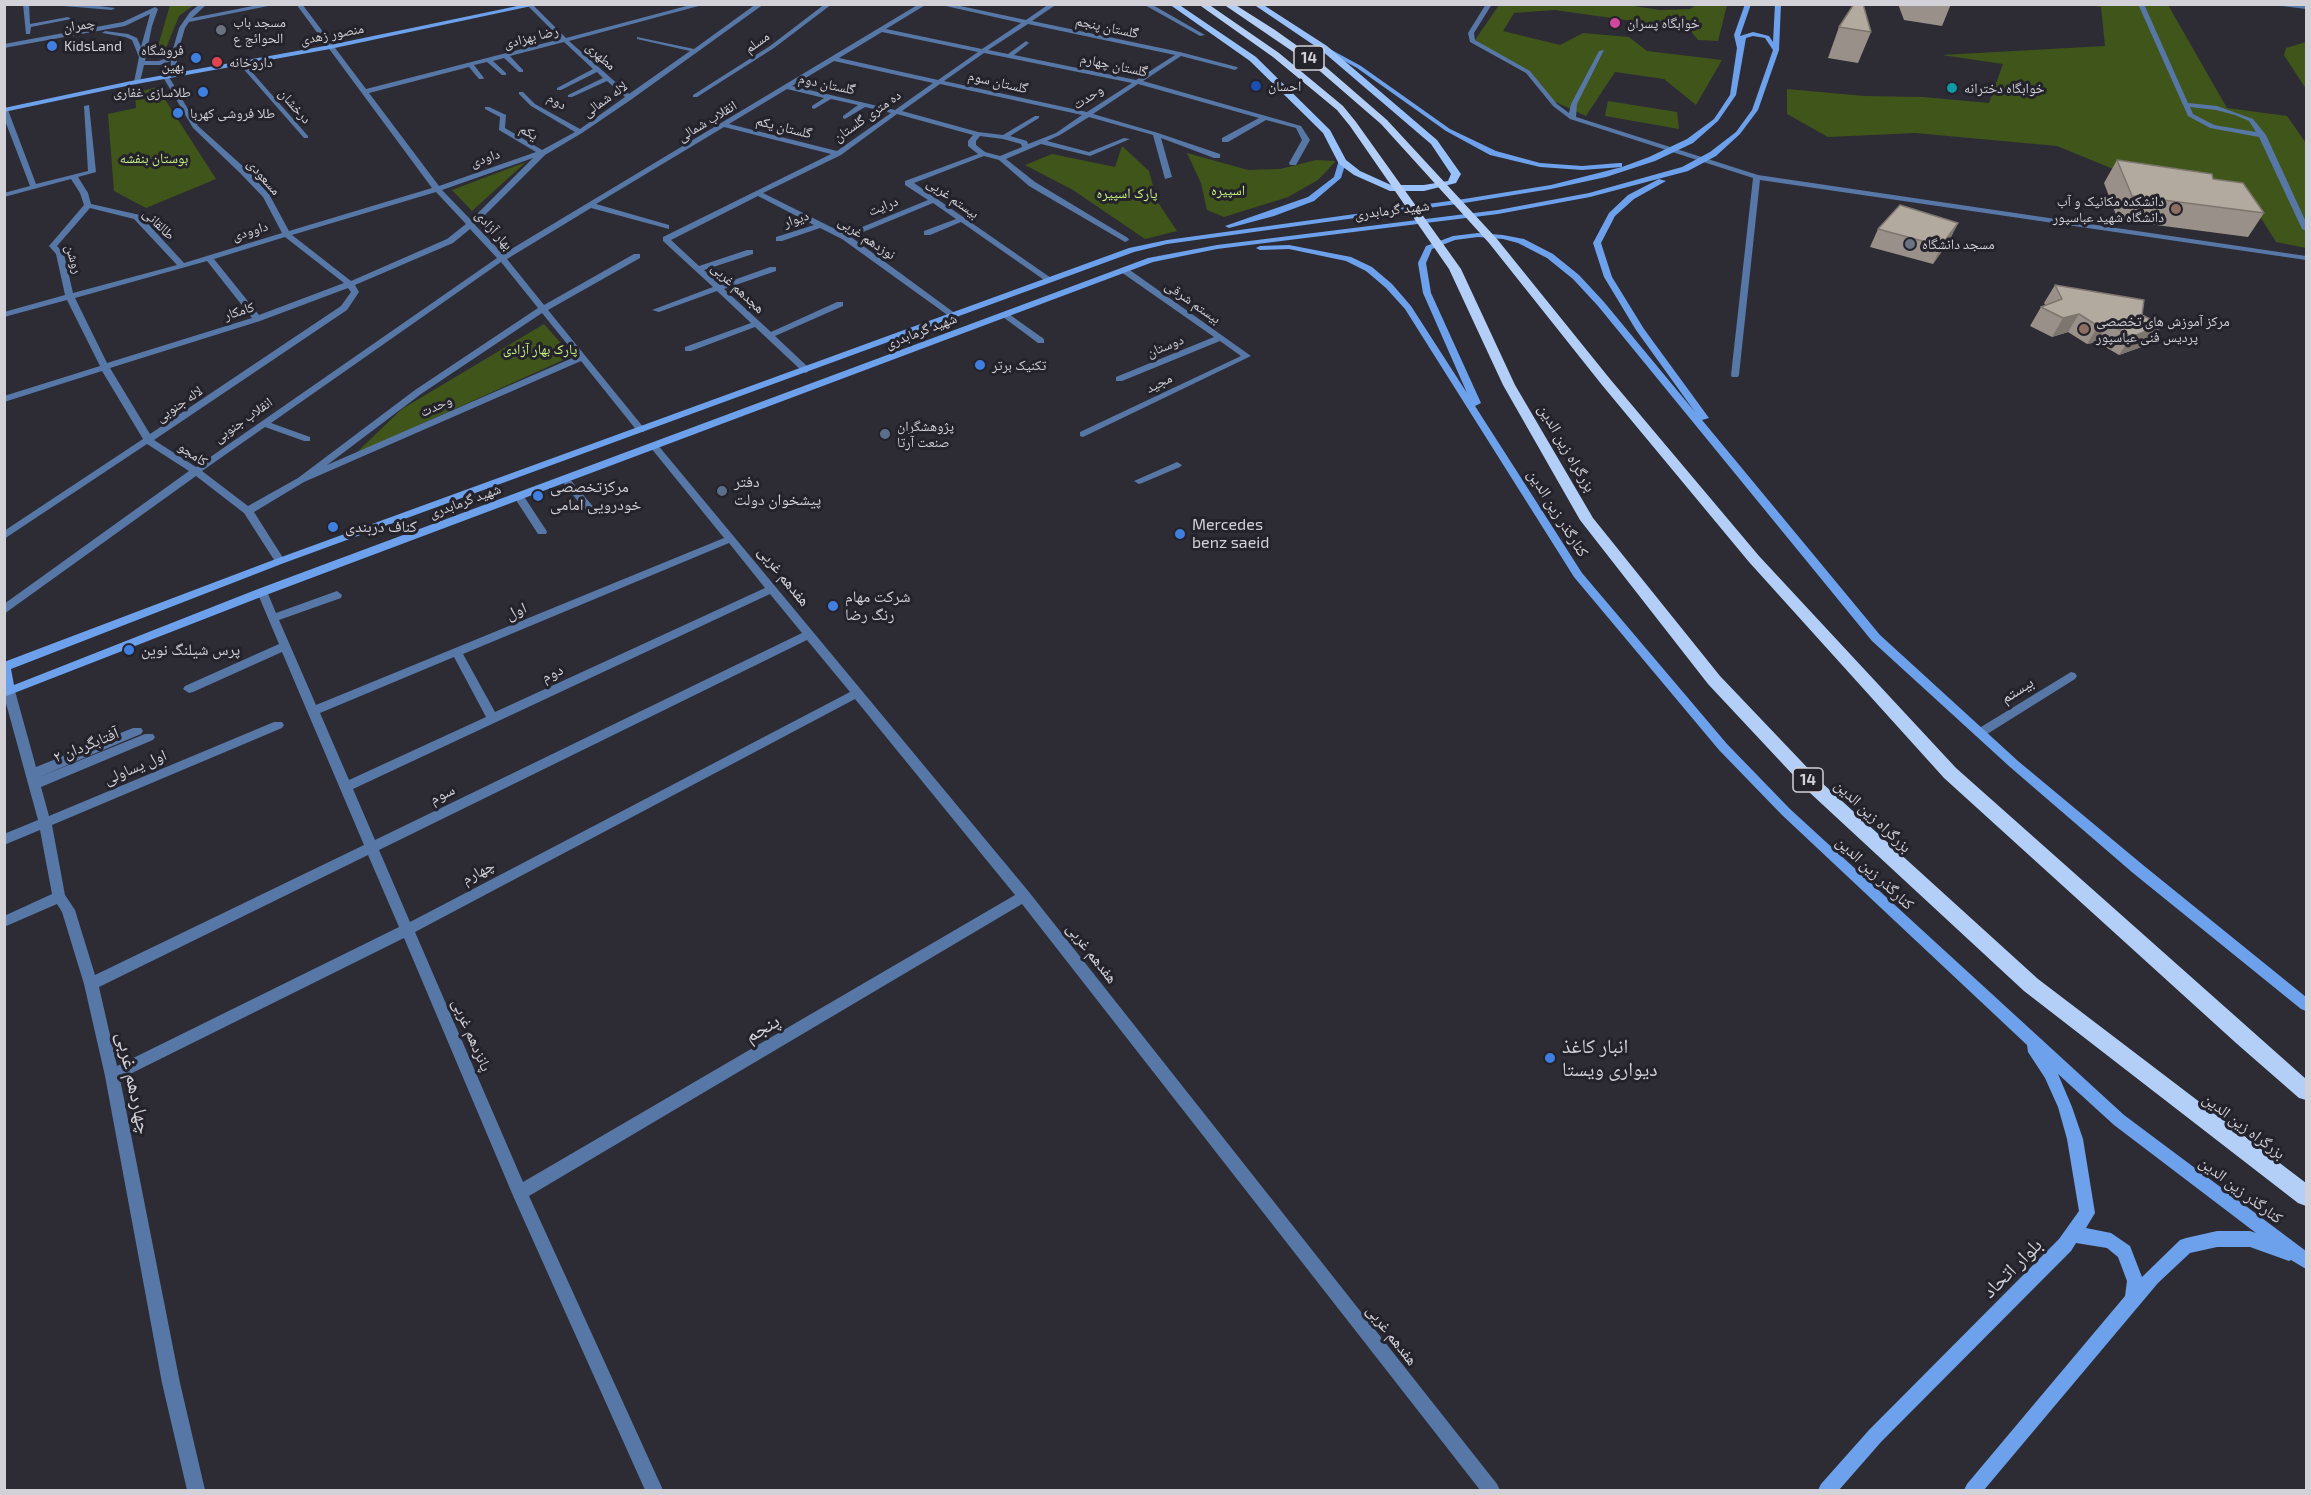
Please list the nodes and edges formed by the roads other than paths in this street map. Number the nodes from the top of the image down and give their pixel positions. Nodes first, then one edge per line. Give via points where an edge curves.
1 (26, 4) edge
2 (43, 4) edge
3 (204, 4) edge
4 (275, 4) edge
5 (299, 4) edge
6 (703, 4) edge
7 (761, 4) edge
8 (829, 4) edge
9 (924, 4) edge
10 (939, 4) edge
11 (1054, 4) edge
12 (1146, 4) edge
13 (1172, 4) edge
14 (1202, 4) edge
15 (1227, 4) edge
16 (1256, 4) edge
17 (1490, 4) edge
18 (1748, 4) edge
19 (1778, 4) edge
20 (2141, 4) edge
21 (2282, 4) edge
22 (534, 5) edge
23 (221, 6) edge
24 (158, 7) edge
25 (2307, 7) edge
26 (112, 8) dead end
27 (224, 14) junction
28 (68, 19) dead end
29 (186, 21) junction
30 (1026, 22) junction
31 (28, 26) junction
32 (881, 30) junction
33 (1202, 35) dead end
34 (639, 38) dead end
35 (565, 40) junction
36 (519, 42) dead end
37 (29, 43) junction
38 (1026, 43) dead end
39 (330, 47) junction
40 (4, 48) edge
41 (1324, 48) junction
42 (1740, 48) junction
43 (527, 50) junction
44 (984, 50) junction
45 (1776, 50) junction
46 (696, 51) junction
47 (1602, 51) dead end
48 (505, 54) junction
49 (1180, 54) junction
50 (1009, 56) junction
51 (175, 57) junction
52 (834, 58) junction
53 (488, 60) junction
54 (142, 61) junction
55 (242, 64) junction
56 (470, 64) junction
57 (1235, 68) dead end
58 (598, 69) junction
59 (521, 71) dead end
60 (504, 74) dead end
61 (170, 76) junction
62 (482, 78) dead end
63 (608, 78) junction
64 (939, 81) junction
65 (1137, 82) junction
66 (134, 83) junction
67 (787, 87) junction
68 (559, 89) dead end
69 (364, 92) junction
70 (521, 93) dead end
71 (570, 96) dead end
72 (696, 96) dead end
73 (830, 97) junction
74 (630, 98) junction
75 (864, 104) junction
76 (2187, 105) junction
77 (87, 106) dead end
78 (814, 107) dead end
79 (487, 108) dead end
80 (5, 109) edge
81 (897, 111) junction
82 (1086, 114) junction
83 (845, 117) dead end
84 (1036, 117) dead end
85 (1266, 117) junction
86 (1572, 118) junction
87 (724, 125) junction
88 (580, 132) junction
89 (978, 134) junction
90 (1156, 134) junction
91 (2262, 135) junction
92 (306, 137) dead end
93 (1004, 137) junction
94 (1126, 139) dead end
95 (1225, 140) dead end
96 (1041, 142) junction
97 (1026, 148) junction
98 (542, 153) junction
99 (838, 153) junction
100 (983, 154) junction
101 (1217, 156) dead end
102 (1001, 158) junction
103 (1652, 159) junction
104 (1342, 162) junction
105 (1293, 163) dead end
106 (1685, 169) junction
107 (73, 176) junction
108 (1168, 177) dead end
109 (1757, 177) junction
110 (33, 185) junction
111 (437, 189) junction
112 (759, 194) junction
113 (4, 195) edge
114 (932, 201) junction
115 (88, 205) junction
116 (590, 205) junction
117 (960, 220) junction
118 (471, 224) junction
119 (821, 225) junction
120 (666, 227) dead end
121 (685, 229) joint
122 (2307, 229) edge
123 (927, 233) dead end
124 (286, 234) junction
125 (845, 237) junction
126 (779, 239) dead end
127 (1125, 240) dead end
128 (1180, 240) junction
129 (750, 252) dead end
130 (637, 256) dead end
131 (208, 258) junction
132 (502, 258) junction
133 (2307, 258) edge
134 (1151, 260) junction
135 (182, 266) junction
136 (698, 269) junction
137 (773, 269) dead end
138 (1124, 270) junction
139 (1050, 280) junction
140 (350, 284) junction
141 (718, 288) junction
142 (70, 297) junction
143 (840, 304) dead end
144 (543, 309) junction
145 (656, 310) dead end
146 (4, 315) edge
147 (1006, 315) junction
148 (952, 316) junction
149 (257, 319) junction
150 (756, 324) junction
151 (769, 336) junction
152 (1220, 338) junction
153 (1041, 341) dead end
154 (688, 349) dead end
155 (1247, 356) joint
156 (582, 357) junction
157 (105, 369) junction
158 (806, 370) junction
159 (1735, 375) dead end
160 (1119, 378) dead end
161 (4, 399) edge
162 (264, 424) junction
163 (641, 430) junction
164 (1083, 434) dead end
165 (307, 439) dead end
166 (149, 441) junction
167 (1493, 441) junction
168 (654, 446) junction
169 (1177, 465) dead end
170 (196, 471) junction
171 (565, 479) junction
172 (301, 480) junction
173 (1747, 481) junction
174 (1140, 482) dead end
175 (519, 496) junction
176 (248, 512) junction
177 (592, 512) dead end
178 (542, 532) dead end
179 (4, 536) edge
180 (730, 539) junction
181 (280, 561) junction
182 (771, 589) junction
183 (262, 592) junction
184 (337, 595) dead end
185 (4, 610) edge
186 (273, 618) junction
187 (809, 634) junction
188 (285, 646) junction
189 (457, 653) junction
190 (5, 667) edge
191 (2071, 675) dead end
192 (189, 689) dead end
193 (7, 692) edge
194 (857, 693) junction
195 (313, 711) junction
196 (493, 719) junction
197 (278, 725) dead end
198 (137, 731) dead end
199 (1980, 733) junction
200 (149, 737) dead end
201 (33, 779) junction
202 (346, 787) junction
203 (45, 823) junction
204 (4, 840) edge
205 (371, 847) junction
206 (1024, 896) junction
207 (58, 897) junction
208 (4, 922) edge
209 (407, 930) junction
210 (91, 984) junction
211 (2307, 1005) edge
212 (2022, 1032) junction
213 (112, 1076) junction
214 (2307, 1091) edge
215 (520, 1193) junction
216 (2307, 1196) edge
217 (2073, 1234) junction
218 (2304, 1259) edge
219 (2133, 1300) junction
220 (196, 1491) edge
221 (654, 1491) edge
222 (1491, 1491) edge
223 (1827, 1491) edge
224 (1973, 1491) edge

1 - 31 street
2 - 26 street
3 - 29 street
4 - 27 street
5 - 39 street, بهار آزادی
6 - 35 street, رضا بهزادی
7 - 46 street, لاله شمالی
8 - 72 street, مسلم
9 - 32 street, انقلاب شمالی
10 - 30 street, گلستان پنجم
11 - 30 street, ده متری گلستان
12 - 33 street
13 - 104 main road via 1253,59 1328,132
14 - 216 highway, بزرگراه زین الدین / 14 via 1276,54 1340,108 1353,124 1455,269 1509,385 1587,520 1714,680 1815,788 2031,986
15 - 214 highway, 14 via 1317,64 1384,122 1493,241 1746,550 1950,773
16 - 41 main road
17 - 86 street via 1471,33 1472,40 1528,72 1555,105
18 - 42 main road, شهید گرمابدری via 1737,35
19 - 45 main road, شهید گرمابدری
20 - 76 street
21 - 25 street
22 - 35 street, مطهری
22 - 39 main road, منصور زهدی
23 - 27 street
24 - 37 street, چمران via 137,20
24 - 54 street via 149,26
27 - 29 street
28 - 31 street
29 - 51 street
30 - 44 street, ده متری گلستان
30 - 49 street, گلستان پنجم
31 - 37 street
32 - 44 street, گلستان چهارم
32 - 52 street, انقلاب شمالی
34 - 46 street
35 - 43 street, رضا بهزادی
35 - 58 street, مطهری
36 - 43 street
37 - 40 street, چمران
37 - 54 street, چمران via 115,33 135,39
38 - 50 street
39 - 55 main road, منصور زهدی
39 - 69 street, بهار آزادی
41 - 103 main road via 1359,67 1448,130 1493,153 1540,165 1582,168
41 - 104 main road via 1434,142 1456,174 1451,183 1390,188
42 - 45 main road via 1743,37 1753,34 1771,40
42 - 103 main road, شهید گرمابدری via 1734,95 1716,120 1690,141
43 - 48 street, رضا بهزادی
44 - 50 street, گلستان چهارم
44 - 64 street, ده متری گلستان
45 - 106 main road, شهید گرمابدری via 1755,110 1738,133 1713,154
46 - 74 street, لاله شمالی
47 - 86 street via 1574,104
48 - 53 street, رضا بهزادی
48 - 59 street
49 - 57 street, گلستان پنجم
49 - 65 street, وحدت
50 - 65 street, گلستان چهارم
51 - 54 street via 160,63
51 - 61 street
52 - 64 street, گلستان سوم
52 - 67 street, انقلاب شمالی
53 - 56 street, رضا بهزادی
53 - 60 street
54 - 66 street
55 - 61 main road, منصور زهدی
55 - 92 street, درخشان
56 - 62 street
56 - 69 street, رضا بهزادی
58 - 63 street, مطهری
58 - 68 street, دوم
61 - 66 main road, منصور زهدی
61 - 124 street, مسعودی via 195,127 266,196
63 - 71 street
63 - 74 street, مطهری
64 - 81 street, ده متری گلستان
64 - 82 street, گلستان سوم
65 - 82 street, وحدت
65 - 85 street, گلستان چهارم
66 - 80 main road, منصور زهدی
67 - 73 street, گلستان دوم
67 - 87 street, انقلاب شمالی
69 - 111 street, بهار آزادی
70 - 88 street, دوم via 533,105
73 - 75 street, گلستان دوم
73 - 78 street
74 - 88 street, لاله شمالی
75 - 81 street, گلستان دوم
75 - 83 street
76 - 91 street via 2237,114 2251,120
76 - 91 street via 2190,115 2201,123
77 - 107 street via 92,172
79 - 98 street, یکم via 504,116 501,129
80 - 110 street
81 - 89 street, گلستان دوم
81 - 99 street, ده متری گلستان
82 - 90 street, گلستان سوم
82 - 96 street, وحدت
84 - 93 street
85 - 95 street
85 - 105 street, گلستان چهارم via 1299,127 1306,140
86 - 109 street
87 - 99 street, گلستان یکم
87 - 116 street, انقلاب شمالی
88 - 98 street, لاله شمالی
89 - 93 street, گلستان دوم
89 - 100 street via 972,146
90 - 101 street, گلستان سوم
90 - 108 street
91 - 122 street
93 - 97 street, گلستان دوم via 1024,143
94 - 96 street via 1090,154
96 - 97 street, وحدت
97 - 102 street, وحدت
98 - 111 street, داودی
98 - 118 street, لاله شمالی
99 - 112 street, ده متری گلستان
100 - 102 street
100 - 114 street, بیستم غربی via 908,183
102 - 127 street via 1032,184
103 - 128 main road, شهید گرمابدری via 1551,187
104 - 128 main road via 1337,178 1311,199
106 - 134 main road, شهید گرمابدری via 1590,195 1498,212 1229,245
106 - 173 main road via 1630,197 1612,215 1597,243 1608,277 1640,330
107 - 110 street
107 - 115 street
109 - 133 street
109 - 159 street
110 - 113 street
111 - 118 street, بهار آزادی
111 - 124 street, داوودی
112 - 119 street, نوزدهم غربی
112 - 121 street, ده متری گلستان
114 - 117 street, بیستم غربی
114 - 125 street, درایت
115 - 135 street, طالقانی via 137,217
115 - 142 street, روشن via 52,246 60,254
116 - 120 street
116 - 132 street, انقلاب شمالی
117 - 123 street
117 - 139 street, بیستم غربی
118 - 132 street, بهار آزادی
118 - 140 street, کامکار via 450,241
119 - 125 street, نوزدهم غربی
119 - 126 street, دیوار
121 - 136 street, هجدهم غربی via 666,239
124 - 131 street, داوودی
124 - 140 street, مسعودی
125 - 148 street, نوزدهم غربی
128 - 139 main road, شهید گرمابدری via 1132,250
129 - 136 street
130 - 144 street
131 - 135 street, داوودی
131 - 149 street
132 - 144 street, بهار آزادی
132 - 162 street, انقلاب جنوبی
134 - 138 main road, شهید گرمابدری
134 - 167 main road via 1229,249 1289,247 1348,259 1370,269 1408,308
135 - 142 street, داوودی
136 - 141 street, هجدهم غربی
137 - 141 street
138 - 147 main road, شهید گرمابدری
138 - 152 street, بیستم شرقی
139 - 148 main road, شهید گرمابدری
140 - 149 street, کامکار
140 - 166 street, لاله جنوبی via 355,292 344,308
141 - 145 street
141 - 150 street, هجدهم غربی
142 - 146 street, داوودی
142 - 157 street, کامجو
143 - 151 street
144 - 156 street, بهار آزادی
144 - 172 street, وحدت via 418,392
147 - 153 street
147 - 168 main road, شهید گرمابدری
148 - 158 main road, شهید گرمابدری
149 - 157 street, کامکار
150 - 151 street, هجدهم غربی
150 - 154 street
151 - 158 street, هجدهم غربی
152 - 155 street, بیستم شرقی
152 - 160 street, دوستان
155 - 164 street, مجید
156 - 163 street, بهار آزادی
156 - 172 street, وحدت
157 - 161 street, کامکار
157 - 166 street, کامجو
158 - 163 main road, شهید گرمابدری
162 - 165 street
162 - 170 street, انقلاب جنوبی
163 - 168 main road
163 - 181 main road, شهید گرمابدری
166 - 170 street, کامجو
166 - 179 street, لاله جنوبی
167 - 173 main road via 1427,293 1422,263 1430,248 1453,238 1478,235 1521,242 1550,256 1576,277
167 - 212 main road, کنارگذر زین الدین via 1578,575 1724,747
168 - 171 main road, شهید گرمابدری
168 - 180 street, هفدهم غربی
169 - 174 street
170 - 176 street, کامجو
170 - 185 street, انقلاب جنوبی
171 - 175 main road, شهید گرمابدری
171 - 177 street
172 - 176 street, وحدت
173 - 199 main road via 1876,638
175 - 178 street
175 - 183 main road, شهید گرمابدری
176 - 181 street, کامجو
180 - 182 street, هفدهم غربی
180 - 189 street, اول
181 - 190 main road, شهید گرمابدری
182 - 187 street, هفدهم غربی
182 - 196 street, دوم
183 - 186 street, پانزدهم غربی
183 - 193 main road, شهید گرمابدری
184 - 186 street
186 - 188 street, پانزدهم غربی
187 - 194 street, هفدهم غربی
187 - 205 street, سوم
188 - 192 street
188 - 195 street, پانزدهم غربی
189 - 195 street, اول
189 - 196 street
190 - 193 main road
191 - 199 street, بیستم
193 - 201 street, چهاردهم غربی
194 - 206 street, هفدهم غربی
194 - 209 street, چهارم
195 - 202 street, پانزدهم غربی
196 - 202 street, دوم
197 - 203 street, اول یساولی
198 - 201 street
199 - 211 main road via 2138,869
200 - 201 street, آفتابگردان ۲
201 - 203 street, چهاردهم غربی
202 - 205 street, پانزدهم غربی
203 - 204 street, اول یساولی
203 - 207 street, چهاردهم غربی
205 - 209 street, پانزدهم غربی
205 - 210 street, سوم
206 - 215 street, پنجم
206 - 222 street, هفدهم غربی
207 - 208 street
207 - 210 street, چهاردهم غربی via 68,910
209 - 213 street, چهارم
209 - 215 street, پانزدهم غربی
210 - 213 street, چهاردهم غربی
212 - 217 main road, بلوار اتحاد via 2051,1074 2075,1138 2087,1213
212 - 218 main road, کنارگذر زین الدین via 2120,1120
213 - 220 street, چهاردهم غربی via 171,1383
215 - 221 street, پانزدهم غربی
217 - 219 main road via 2111,1241 2124,1252 2135,1281
217 - 223 main road, بلوار اتحاد via 1875,1436
218 - 219 main road via 2250,1239 2217,1239 2186,1246
219 - 224 main road

